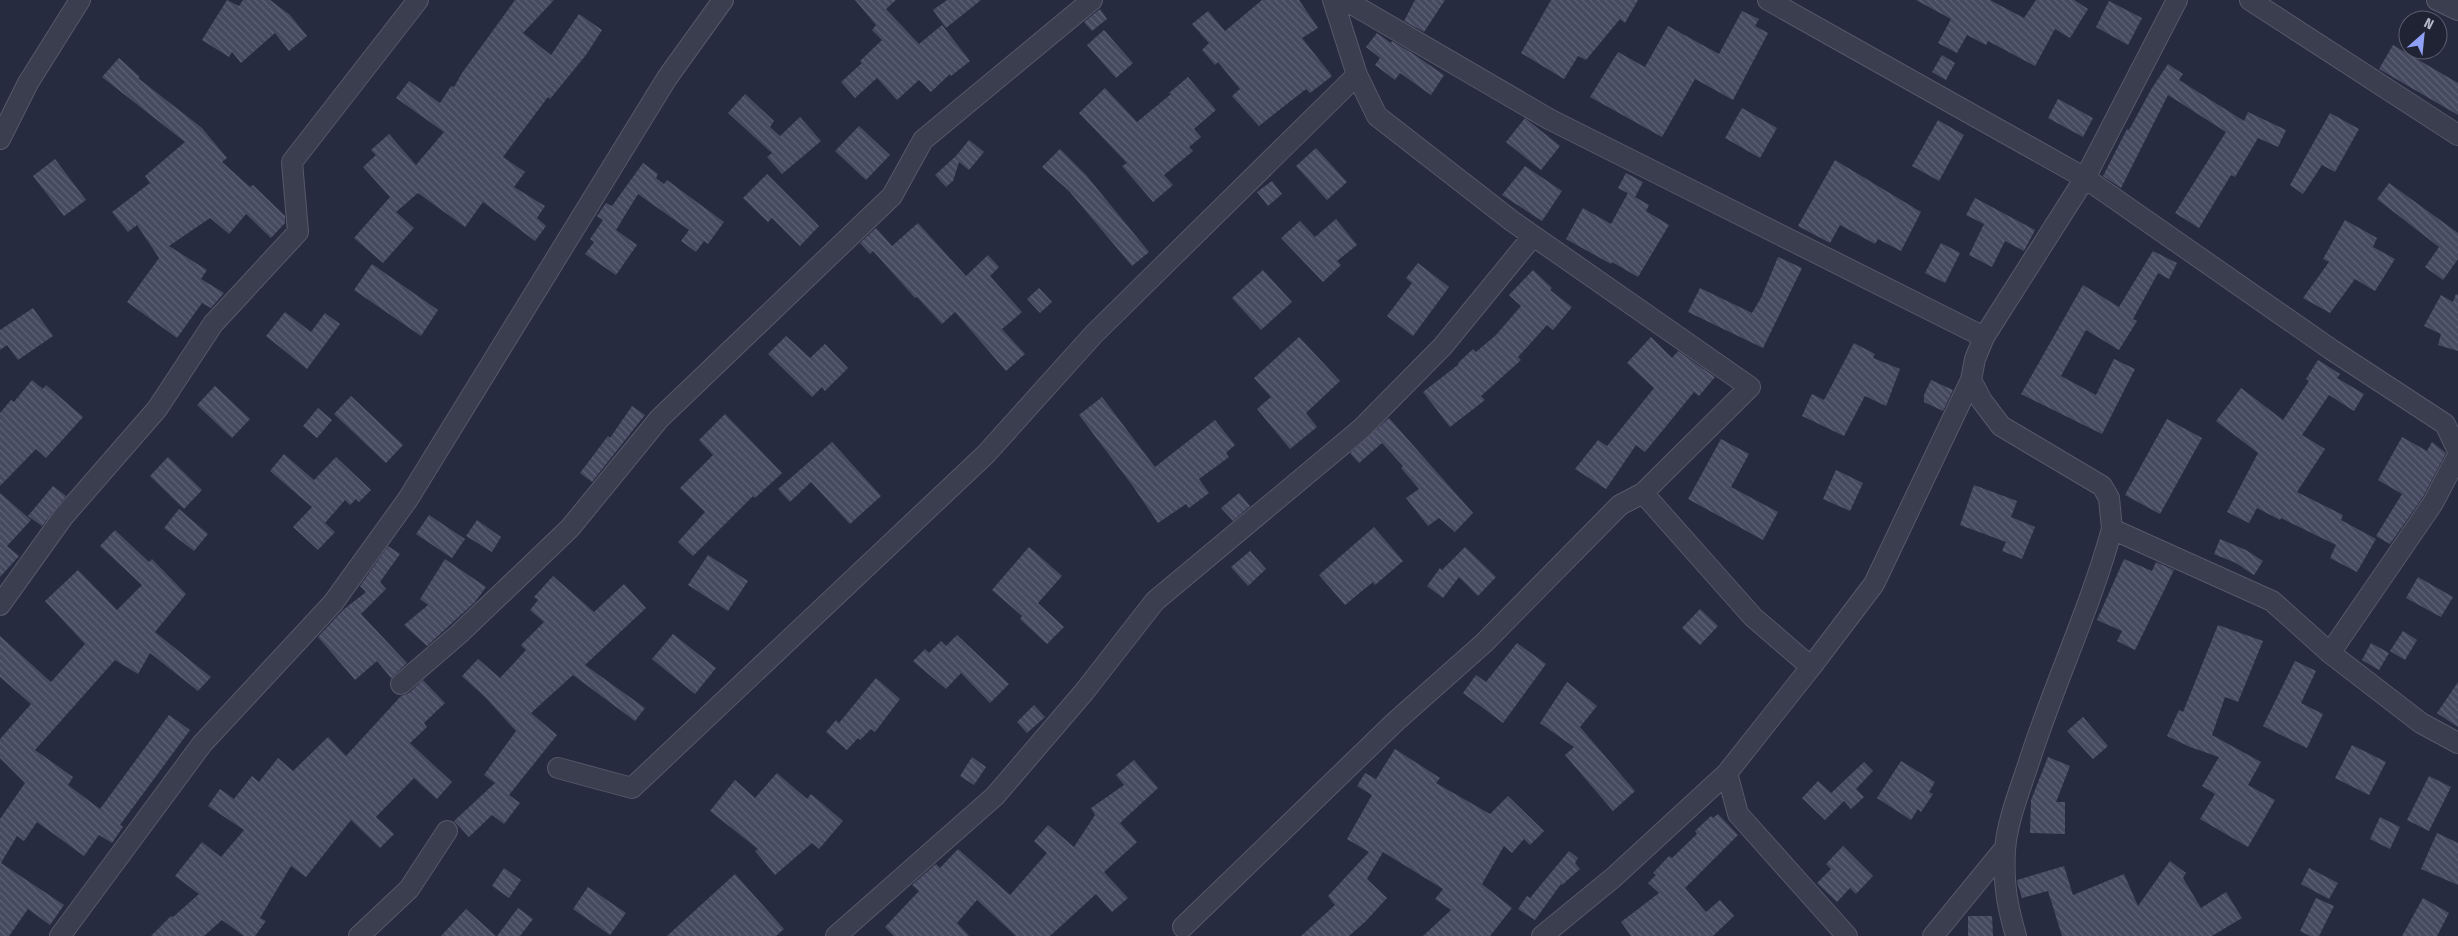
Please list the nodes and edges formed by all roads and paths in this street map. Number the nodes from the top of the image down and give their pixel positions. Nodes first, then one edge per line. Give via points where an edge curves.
1 (80, 0) edge
2 (418, 0) edge
3 (722, 0) edge
4 (1092, 0) edge
5 (1333, 0) edge
6 (1345, 0) edge
7 (1768, 0) edge
8 (2176, 0) edge
9 (2250, 0) edge
10 (2438, 0) edge
11 (2458, 10) edge
12 (1356, 75) junction
13 (2458, 135) edge
14 (0, 139) edge
15 (2085, 178) junction
16 (1533, 236) junction
17 (1984, 337) junction
18 (1971, 380) junction
19 (2458, 451) edge
20 (2458, 455) edge
21 (1643, 493) junction
22 (2112, 529) junction
23 (0, 605) edge
24 (2330, 653) junction
25 (1811, 667) junction
26 (401, 684) dead end
27 (2458, 743) edge
28 (558, 768) dead end
29 (1727, 773) junction
30 (1704, 794) junction
31 (1738, 814) junction
32 (447, 832) dead end
33 (2005, 848) junction
34 (1183, 933) edge
35 (60, 936) edge
36 (360, 936) edge
37 (836, 936) edge
38 (1542, 936) edge
39 (1847, 936) edge
40 (1933, 936) edge
41 (2016, 936) edge

1 - 14 street via 28,83
2 - 23 street via 292,162 298,232 212,324 157,409 63,517
3 - 35 street via 662,86 402,507 333,603 202,744
4 - 26 street via 923,140 892,196 659,418 570,528 459,634
5 - 12 street
6 - 17 street via 1550,119
7 - 15 street
8 - 15 street
9 - 13 street
10 - 11 street
12 - 16 street via 1377,116
12 - 28 street via 1094,334 986,454 632,788
15 - 17 street
15 - 19 street via 2332,350 2445,424
16 - 21 street via 1750,387
16 - 37 street via 1443,346 1361,429 1155,600 1084,692 996,796
17 - 18 street
18 - 22 street via 2001,426 2102,486 2109,498
18 - 25 street via 1874,584
20 - 24 street via 2433,504
21 - 25 street via 1753,618
21 - 34 street via 1620,505 1484,642 1395,722
22 - 24 street via 2272,601
22 - 33 street via 2048,702 2016,801
24 - 27 street via 2421,723
25 - 29 street
29 - 30 street
29 - 31 street
30 - 31 street
30 - 38 street via 1614,877
31 - 39 street
32 - 36 street via 409,889
33 - 40 street
33 - 41 street via 2006,898

